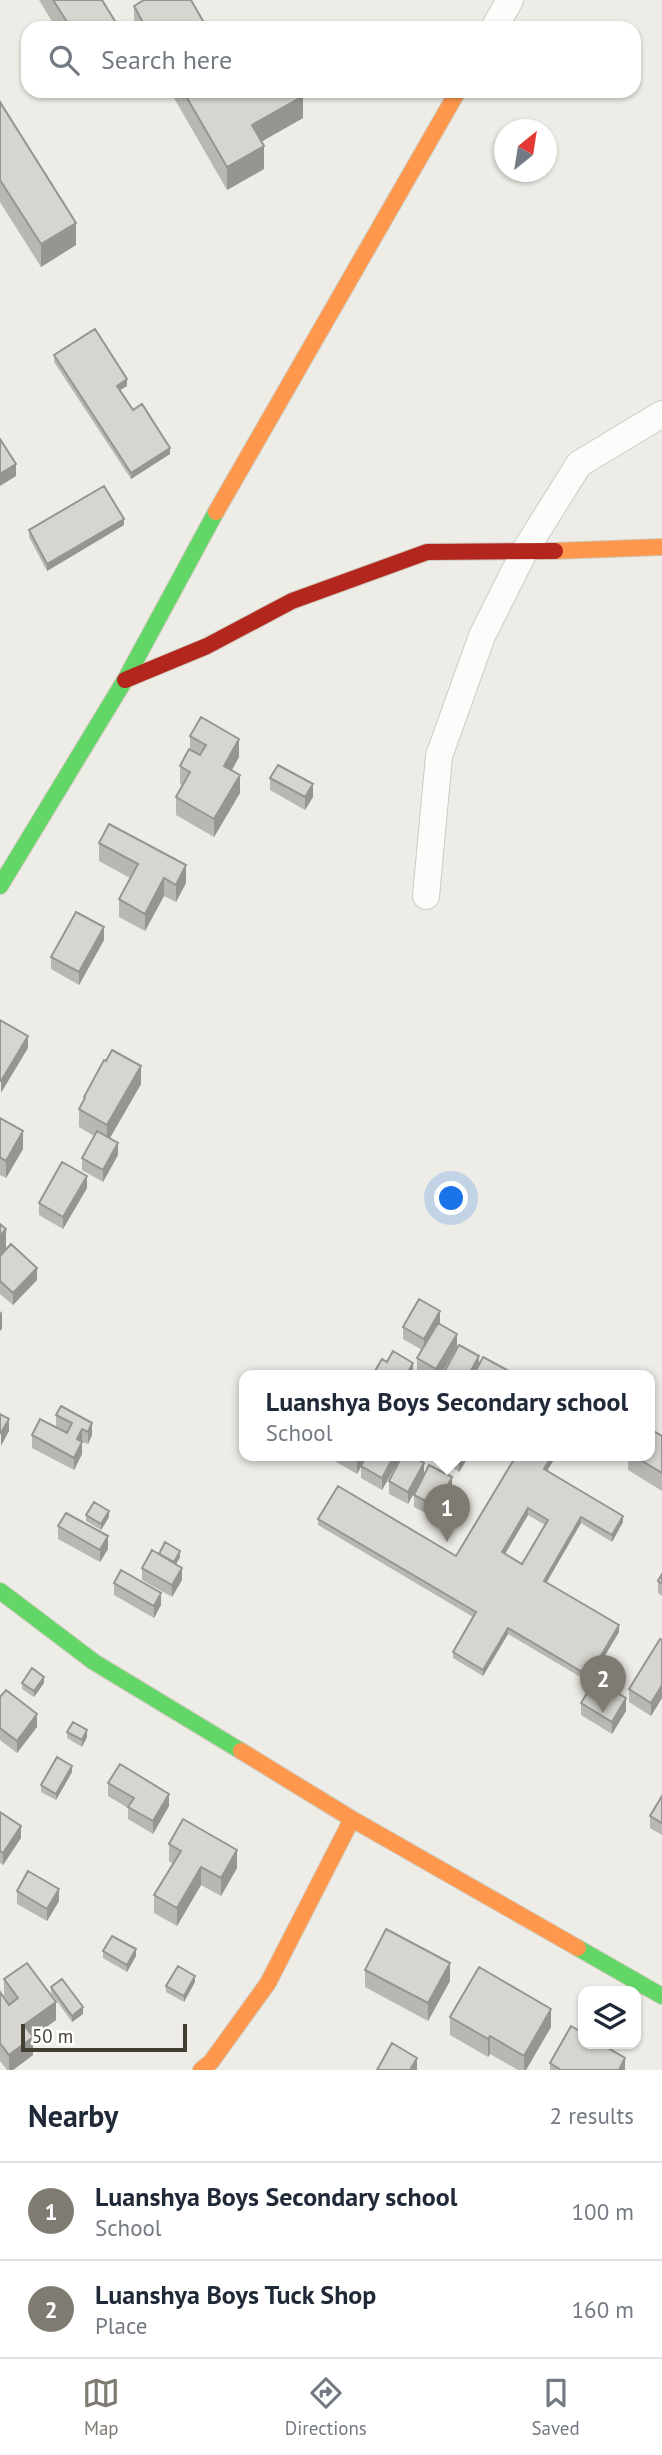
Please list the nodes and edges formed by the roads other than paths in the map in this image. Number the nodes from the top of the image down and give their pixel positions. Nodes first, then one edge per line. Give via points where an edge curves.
1 (510, 0) edge
2 (498, 21) edge
3 (454, 98) edge
4 (662, 414) edge
5 (662, 547) edge
6 (524, 552) junction
7 (125, 680) junction
8 (0, 886) edge
9 (426, 896) dead end
10 (0, 1591) edge
11 (352, 1819) junction
12 (662, 1996) edge
13 (201, 2070) edge

1 - 2 street
3 - 7 street via 196,547
4 - 6 street via 579,464
5 - 6 street
6 - 7 street via 427,552 292,601 207,646
6 - 9 street via 482,636 439,756
7 - 8 street
10 - 11 street via 94,1662
11 - 12 street
11 - 13 street via 268,1983

